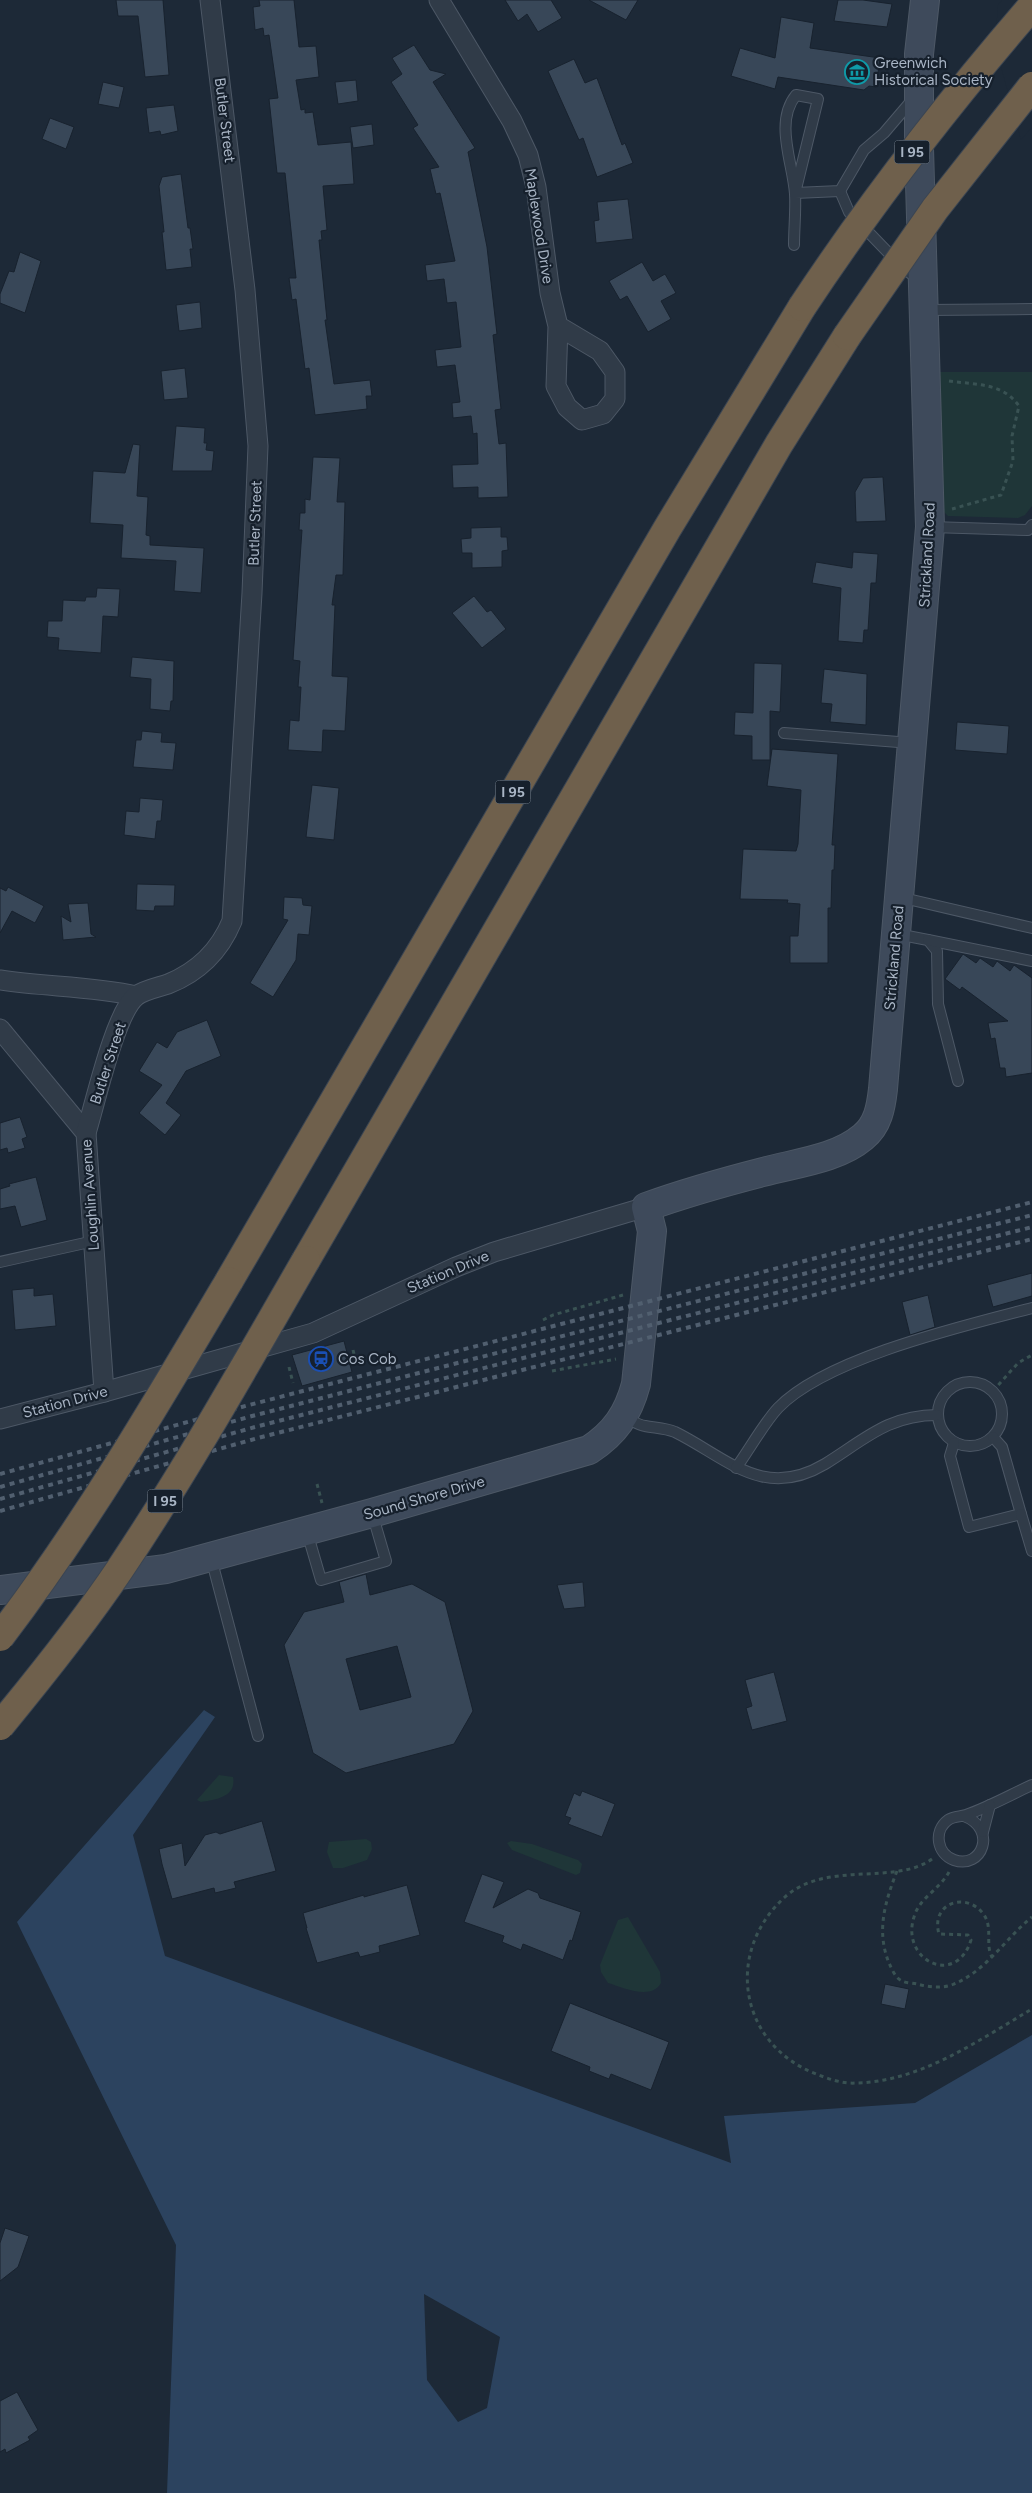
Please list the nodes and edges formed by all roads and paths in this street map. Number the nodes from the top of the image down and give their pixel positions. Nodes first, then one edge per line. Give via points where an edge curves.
1 (210, 0) edge
2 (439, 0) edge
3 (925, 0) edge
4 (1032, 6) edge
5 (1032, 86) edge
6 (918, 93) junction
7 (840, 191) junction
8 (795, 193) junction
9 (794, 245) dead end
10 (921, 281) junction
11 (1032, 309) edge
12 (923, 310) junction
13 (558, 326) junction
14 (949, 381) dead end
15 (952, 510) dead end
16 (1032, 525) edge
17 (930, 527) junction
18 (784, 733) dead end
19 (912, 743) junction
20 (899, 897) junction
21 (1032, 928) edge
22 (896, 934) junction
23 (928, 940) junction
24 (1032, 960) edge
25 (0, 980) edge
26 (136, 996) junction
27 (0, 1029) edge
28 (958, 1081) dead end
29 (880, 1108) joint
30 (86, 1133) junction
31 (646, 1207) junction
32 (94, 1241) junction
33 (0, 1262) edge
34 (624, 1295) dead end
35 (1032, 1308) edge
36 (543, 1320) dead end
37 (353, 1350) dead end
38 (1032, 1354) edge
39 (612, 1359) dead end
40 (356, 1362) dead end
41 (289, 1367) dead end
42 (552, 1371) dead end
43 (293, 1383) dead end
44 (993, 1391) junction
45 (104, 1392) junction
46 (937, 1415) junction
47 (624, 1417) junction
48 (0, 1419) edge
49 (993, 1437) junction
50 (954, 1443) junction
51 (736, 1468) junction
52 (317, 1484) dead end
53 (372, 1513) junction
54 (1021, 1514) junction
55 (315, 1521) junction
56 (1032, 1551) edge
57 (211, 1557) junction
58 (0, 1590) edge
59 (0, 1637) edge
60 (0, 1726) edge
61 (258, 1736) dead end
62 (1032, 1785) edge
63 (990, 1805) junction
64 (964, 1816) junction
65 (983, 1832) junction
66 (943, 1851) junction
67 (954, 1860) junction
68 (897, 1871) junction
69 (1032, 1917) edge
70 (992, 1957) junction
71 (1032, 2010) edge

1 - 26 street, Butler Street via 245,290 258,446 234,896 232,921 218,947 192,972
2 - 13 street, Maplewood Drive via 512,121 528,155
3 - 6 main road, Strickland Road via 918,54
4 - 59 highway, I 95, bridge via 897,172 802,307 667,529 118,1467 40,1584
5 - 60 highway, I 95, bridge via 935,208 847,336 779,444 195,1452 78,1628
6 - 7 lane via 884,133 864,150
6 - 10 main road, Strickland Road
7 - 8 lane
7 - 10 lane via 849,212 904,269
8 - 8 lane via 818,99 796,95 787,106 787,155
8 - 9 lane
10 - 12 main road, Strickland Road
11 - 12 lane
12 - 17 main road, Strickland Road
13 - 13 street, Maplewood Drive via 556,386 567,407 582,420 603,414 615,399 615,372 600,351
14 - 15 path via 988,385 1002,390 1019,406 1012,436 1013,461 1001,495
16 - 17 lane via 1028,530
17 - 19 main road, Strickland Road
18 - 19 lane
19 - 20 main road, Strickland Road
20 - 21 lane
20 - 22 main road, Strickland Road
22 - 23 lane
22 - 29 main road, Strickland Road
23 - 24 lane
23 - 28 lane via 937,951 938,1004
25 - 26 street
26 - 30 street, Butler Street via 109,1051
27 - 30 street, Loughlin Avenue
29 - 31 main road, Station Drive via 877,1119 865,1136 843,1150
30 - 32 street, Loughlin Avenue
31 - 45 street, Station Drive via 494,1252 313,1333
31 - 47 main road, Sound Shore Drive via 652,1231 640,1351 636,1384
32 - 33 lane
32 - 45 street, Loughlin Avenue
34 - 36 path
35 - 51 lane via 963,1326 869,1357 805,1385 777,1409
37 - 40 path
38 - 44 path via 1018,1363
39 - 42 path
41 - 43 path
44 - 46 lane via 976,1382 957,1384 942,1397
44 - 49 lane via 1003,1414
45 - 48 street, Station Drive
46 - 50 lane via 944,1435
46 - 51 lane via 915,1415 884,1426 804,1473 763,1477
47 - 51 lane via 643,1426 667,1429
47 - 53 main road, Sound Shore Drive via 604,1441 579,1454
49 - 50 lane via 979,1446
49 - 54 lane via 1002,1446
50 - 54 lane via 950,1456 969,1527
52 - 55 path
53 - 55 main road, Sound Shore Drive
53 - 55 lane via 386,1562 321,1580
54 - 56 lane
55 - 57 main road, Sound Shore Drive
57 - 58 main road, Sound Shore Drive via 166,1569
57 - 61 lane
62 - 63 lane
63 - 64 lane
63 - 65 lane
64 - 65 lane via 974,1820
64 - 66 lane via 956,1816 943,1826 938,1838
65 - 67 lane via 984,1844 972,1859 964,1862
66 - 67 lane
66 - 68 path via 924,1865
67 - 70 path via 940,1887 915,1912 911,1925 913,1944 932,1964 949,1965 958,1961 969,1946 971,1940 968,1935 939,1934 936,1926 942,1909 962,1902 978,1908 984,1915
68 - 70 path via 886,1902 881,1932 882,1946 897,1977 928,1987 952,1985
68 - 71 path via 847,1873 806,1885 786,1895 769,1913 755,1935 747,1964 747,1991 756,2019 770,2042 787,2059 806,2070 847,2083 870,2082 939,2061
69 - 70 path

